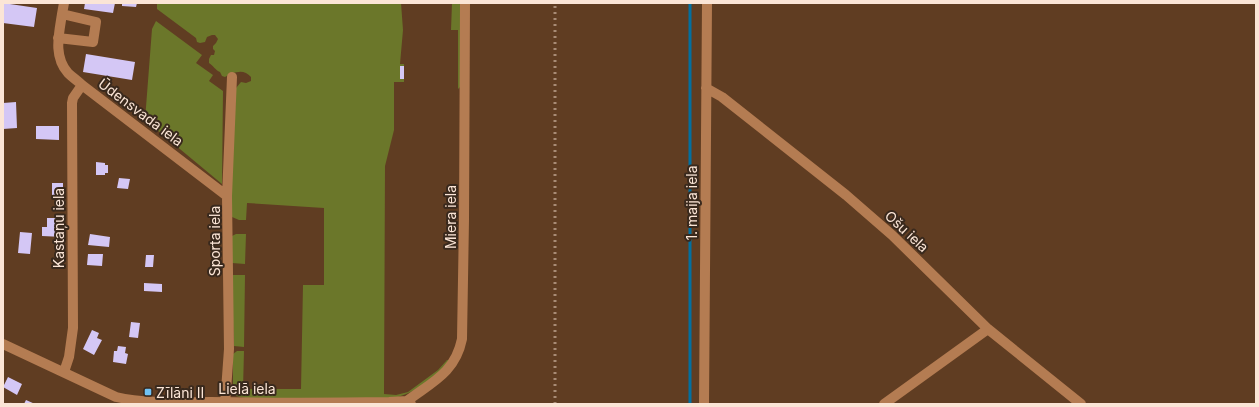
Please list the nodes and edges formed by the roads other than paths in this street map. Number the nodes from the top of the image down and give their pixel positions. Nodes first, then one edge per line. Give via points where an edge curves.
1 (64, 3) edge
2 (465, 3) edge
3 (707, 3) edge
4 (62, 14) junction
5 (58, 38) junction
6 (232, 77) dead end
7 (82, 85) junction
8 (706, 88) junction
9 (227, 196) junction
10 (988, 328) junction
11 (3, 344) edge
12 (64, 372) junction
13 (409, 402) edge
14 (225, 403) edge
15 (312, 403) edge
16 (704, 404) edge
17 (884, 404) edge
18 (1081, 404) edge

1 - 4 street, Ūdensvada iela
2 - 13 street, Miera iela via 462,339 460,350 451,366
3 - 8 street, 1. maija iela
4 - 5 street, Ūdensvada iela
4 - 5 street via 96,22 93,42
5 - 7 street, Ūdensvada iela via 61,62 68,73
6 - 9 street, Sporta iela
7 - 9 street, Ūdensvada iela
7 - 12 street, Kastaņu iela via 72,103 73,328
8 - 10 street, Ošu iela via 722,97 846,195 892,235
8 - 16 street, 1. maija iela
9 - 14 street, Sporta iela via 228,349
10 - 17 street
10 - 18 street, Ošu iela
11 - 12 street, Lielā iela
12 - 14 street, Lielā iela via 116,397 139,401
13 - 15 street, Lielā iela
14 - 15 street, Lielā iela

